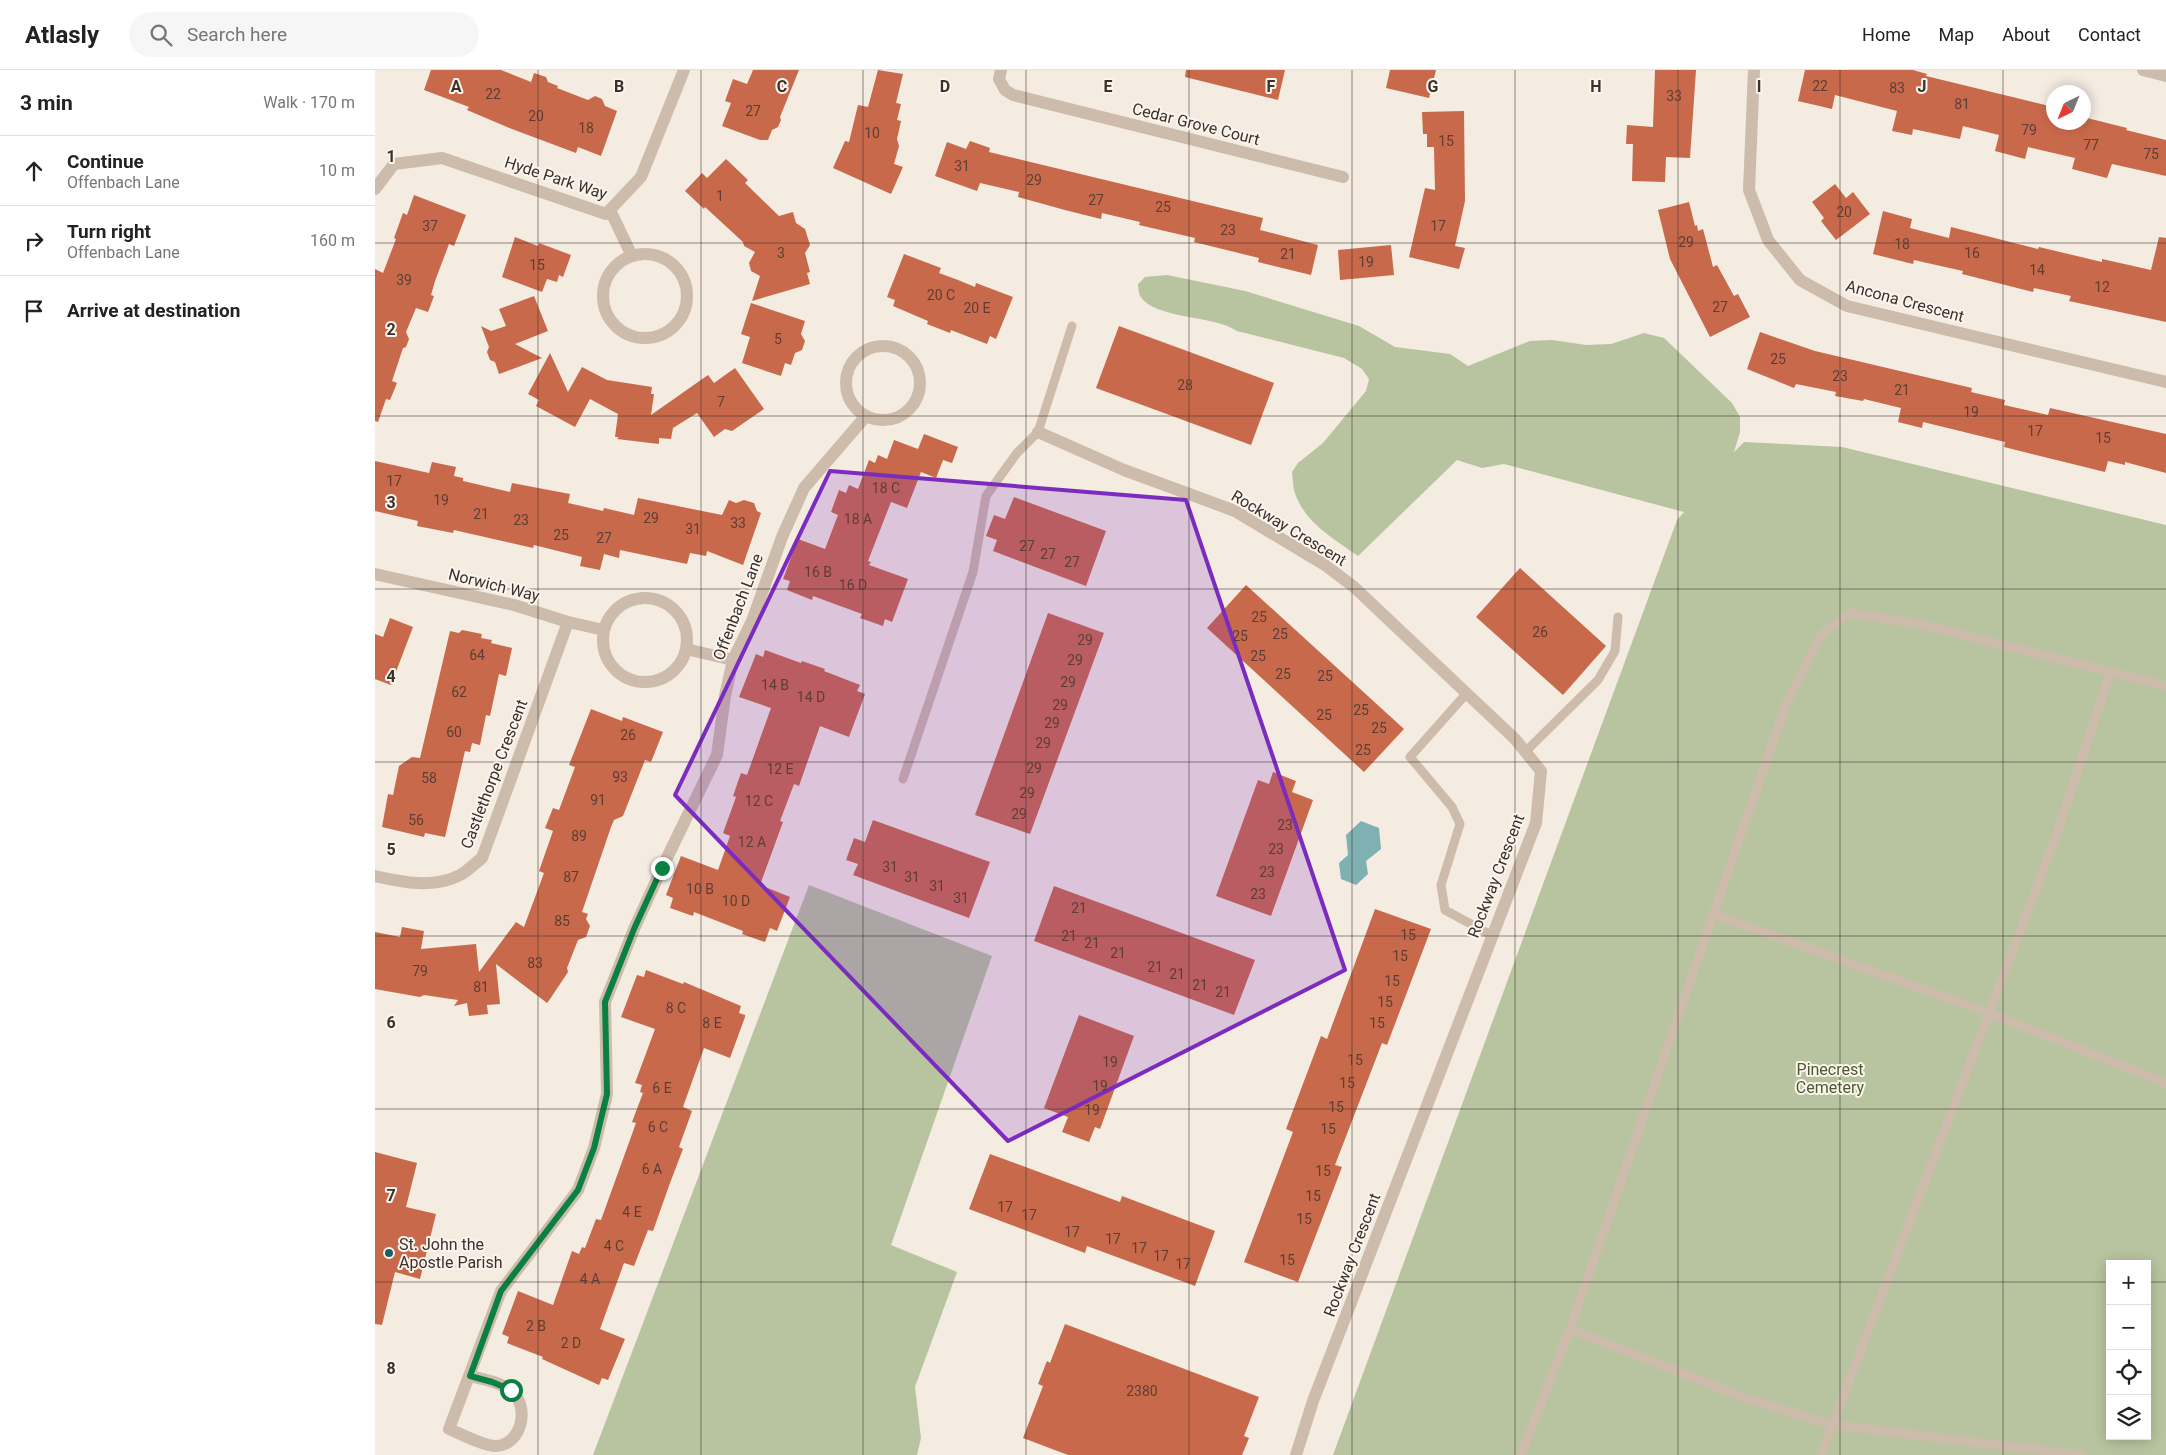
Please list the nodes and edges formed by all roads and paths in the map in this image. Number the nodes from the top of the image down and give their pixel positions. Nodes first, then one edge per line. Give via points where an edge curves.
1 (684, 70) edge
2 (1001, 70) edge
3 (1754, 70) edge
4 (2143, 70) edge
5 (2166, 76) edge
6 (1343, 177) dead end
7 (375, 189) edge
8 (611, 210) junction
9 (632, 256) junction
10 (1072, 326) dead end
11 (2166, 382) edge
12 (866, 416) junction
13 (1038, 432) junction
14 (375, 574) edge
15 (1618, 617) dead end
16 (568, 622) junction
17 (604, 630) junction
18 (686, 649) junction
19 (733, 660) junction
20 (2109, 673) junction
21 (2166, 686) edge
22 (1466, 694) junction
23 (1525, 752) junction
24 (903, 779) dead end
25 (375, 876) edge
26 (1713, 914) junction
27 (1491, 936) junction
28 (1989, 1013) junction
29 (2166, 1083) edge
30 (1570, 1329) junction
31 (470, 1376) junction
32 (1833, 1425) junction
33 (1296, 1455) edge
34 (1521, 1455) edge
35 (1821, 1455) edge
36 (2082, 1455) edge

1 - 8 street, Hyde Park Way via 641,177
2 - 6 street, Cedar Grove Court via 999,79 1005,90 1013,95
3 - 11 street, Ancona Crescent via 1749,190 1768,240 1800,280 1847,306
4 - 5 street
7 - 8 street, Hyde Park Way via 394,164 442,158 606,214
8 - 9 street
9 - 9 street via 617,264 608,275 603,303 617,329 644,339 659,337 681,319 687,305 685,283 673,265 661,257 647,254
10 - 13 lane
12 - 12 street via 878,420 895,418 911,409 918,398 921,387 916,364 898,348 873,346 862,352 850,366 846,385 849,398
12 - 19 street, Offenbach Lane via 805,488
13 - 22 street, Rockway Crescent via 1124,470 1235,511 1325,565 1354,587
13 - 24 lane via 1017,453 987,496 973,572
14 - 16 street, Norwich Way via 514,605
15 - 23 lane via 1615,651 1599,680
16 - 17 street, Norwich Way
16 - 25 street, Castlethorpe Crescent via 482,858 461,875 439,883 403,882
17 - 18 street via 609,617 619,606 646,598 661,601 682,621 687,634
17 - 18 street via 606,657 613,668 635,681 661,679 677,666
18 - 19 street
19 - 31 street, Offenbach Lane via 717,755 634,929 605,1002 607,1094 594,1148 578,1190 501,1291
20 - 21 lane
20 - 26 lane via 1924,625 1850,613 1821,635 1786,704
20 - 28 lane via 2055,839
22 - 23 street, Rockway Crescent
22 - 27 lane via 1410,757 1452,807 1460,824 1441,885 1445,910
23 - 27 street, Rockway Crescent via 1541,772 1536,823
26 - 28 lane
26 - 30 lane
27 - 33 street, Rockway Crescent via 1313,1401
28 - 29 lane
28 - 32 lane
30 - 32 lane via 1745,1398
30 - 34 lane
31 - 31 street, Offenbach Lane via 449,1429 494,1447 507,1444 516,1436 520,1425 523,1411 519,1402 511,1390
32 - 35 lane
32 - 36 lane

